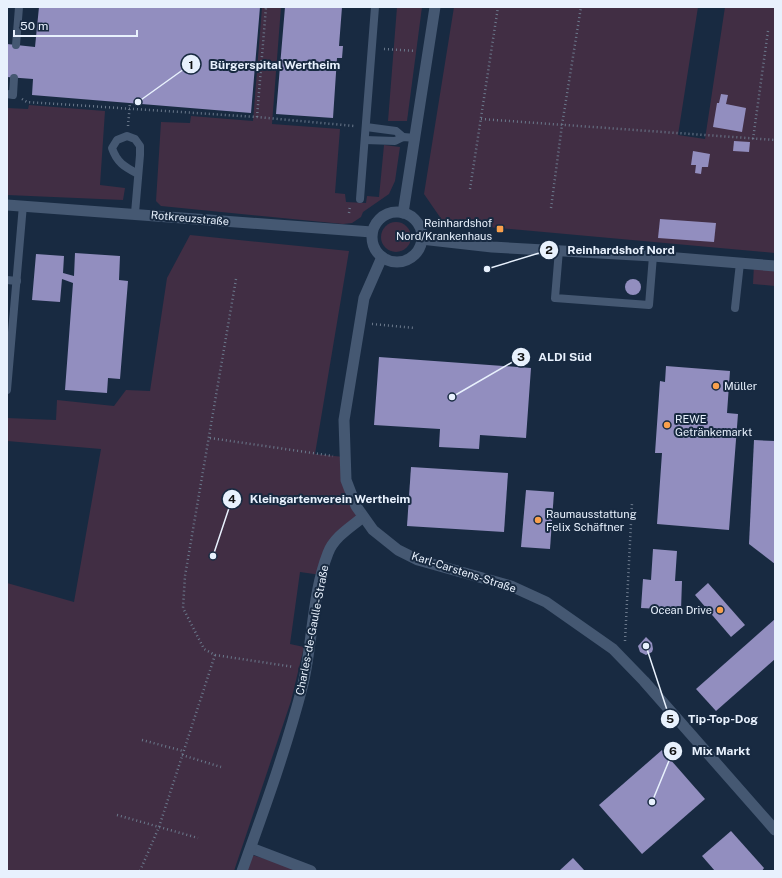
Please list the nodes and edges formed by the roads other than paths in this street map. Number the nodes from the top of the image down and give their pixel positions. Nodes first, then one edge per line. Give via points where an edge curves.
1 (19, 7) edge
2 (375, 7) edge
3 (435, 7) edge
4 (16, 45) dead end
5 (14, 78) dead end
6 (10, 94) edge
7 (366, 127) junction
8 (403, 137) junction
9 (416, 138) junction
10 (365, 140) junction
11 (138, 174) junction
12 (360, 199) dead end
13 (7, 205) edge
14 (23, 205) junction
15 (403, 213) junction
16 (136, 214) junction
17 (372, 232) junction
18 (421, 239) junction
19 (559, 250) junction
20 (653, 256) junction
21 (382, 257) junction
22 (740, 263) junction
23 (775, 266) edge
24 (7, 280) edge
25 (17, 281) junction
26 (735, 308) dead end
27 (7, 390) edge
28 (363, 516) junction
29 (775, 830) edge
30 (250, 848) junction
31 (242, 871) edge
32 (311, 871) edge

1 - 4 lane
2 - 7 lane
3 - 9 street
5 - 6 lane
7 - 8 lane via 396,131
7 - 10 lane
8 - 9 lane
8 - 10 lane via 395,141
9 - 15 street
10 - 12 lane
11 - 11 lane via 140,146 135,139 127,136 117,140 112,148 115,158 120,164
11 - 16 lane
13 - 14 street, Rotkreuzstraße
14 - 16 street, Rotkreuzstraße
14 - 25 lane
15 - 17 street via 391,213 382,217
15 - 18 street via 417,223
16 - 17 street, Rotkreuzstraße
17 - 21 street via 374,248
18 - 19 street
18 - 21 street via 415,253 404,260 392,261
19 - 20 street
19 - 20 lane via 555,298 649,305
20 - 22 street
21 - 28 street, Karl-Carstens-Straße via 364,298 344,420 346,480 356,506
22 - 23 street
22 - 26 lane
24 - 25 lane
25 - 27 lane
28 - 29 street, Karl-Carstens-Straße via 373,530 398,550 418,560 511,586 546,602 613,649
28 - 30 street, Charles-de-Gaulle-Straße via 338,537 328,552 320,580 306,669
30 - 31 street, Charles-de-Gaulle-Straße
30 - 32 street

